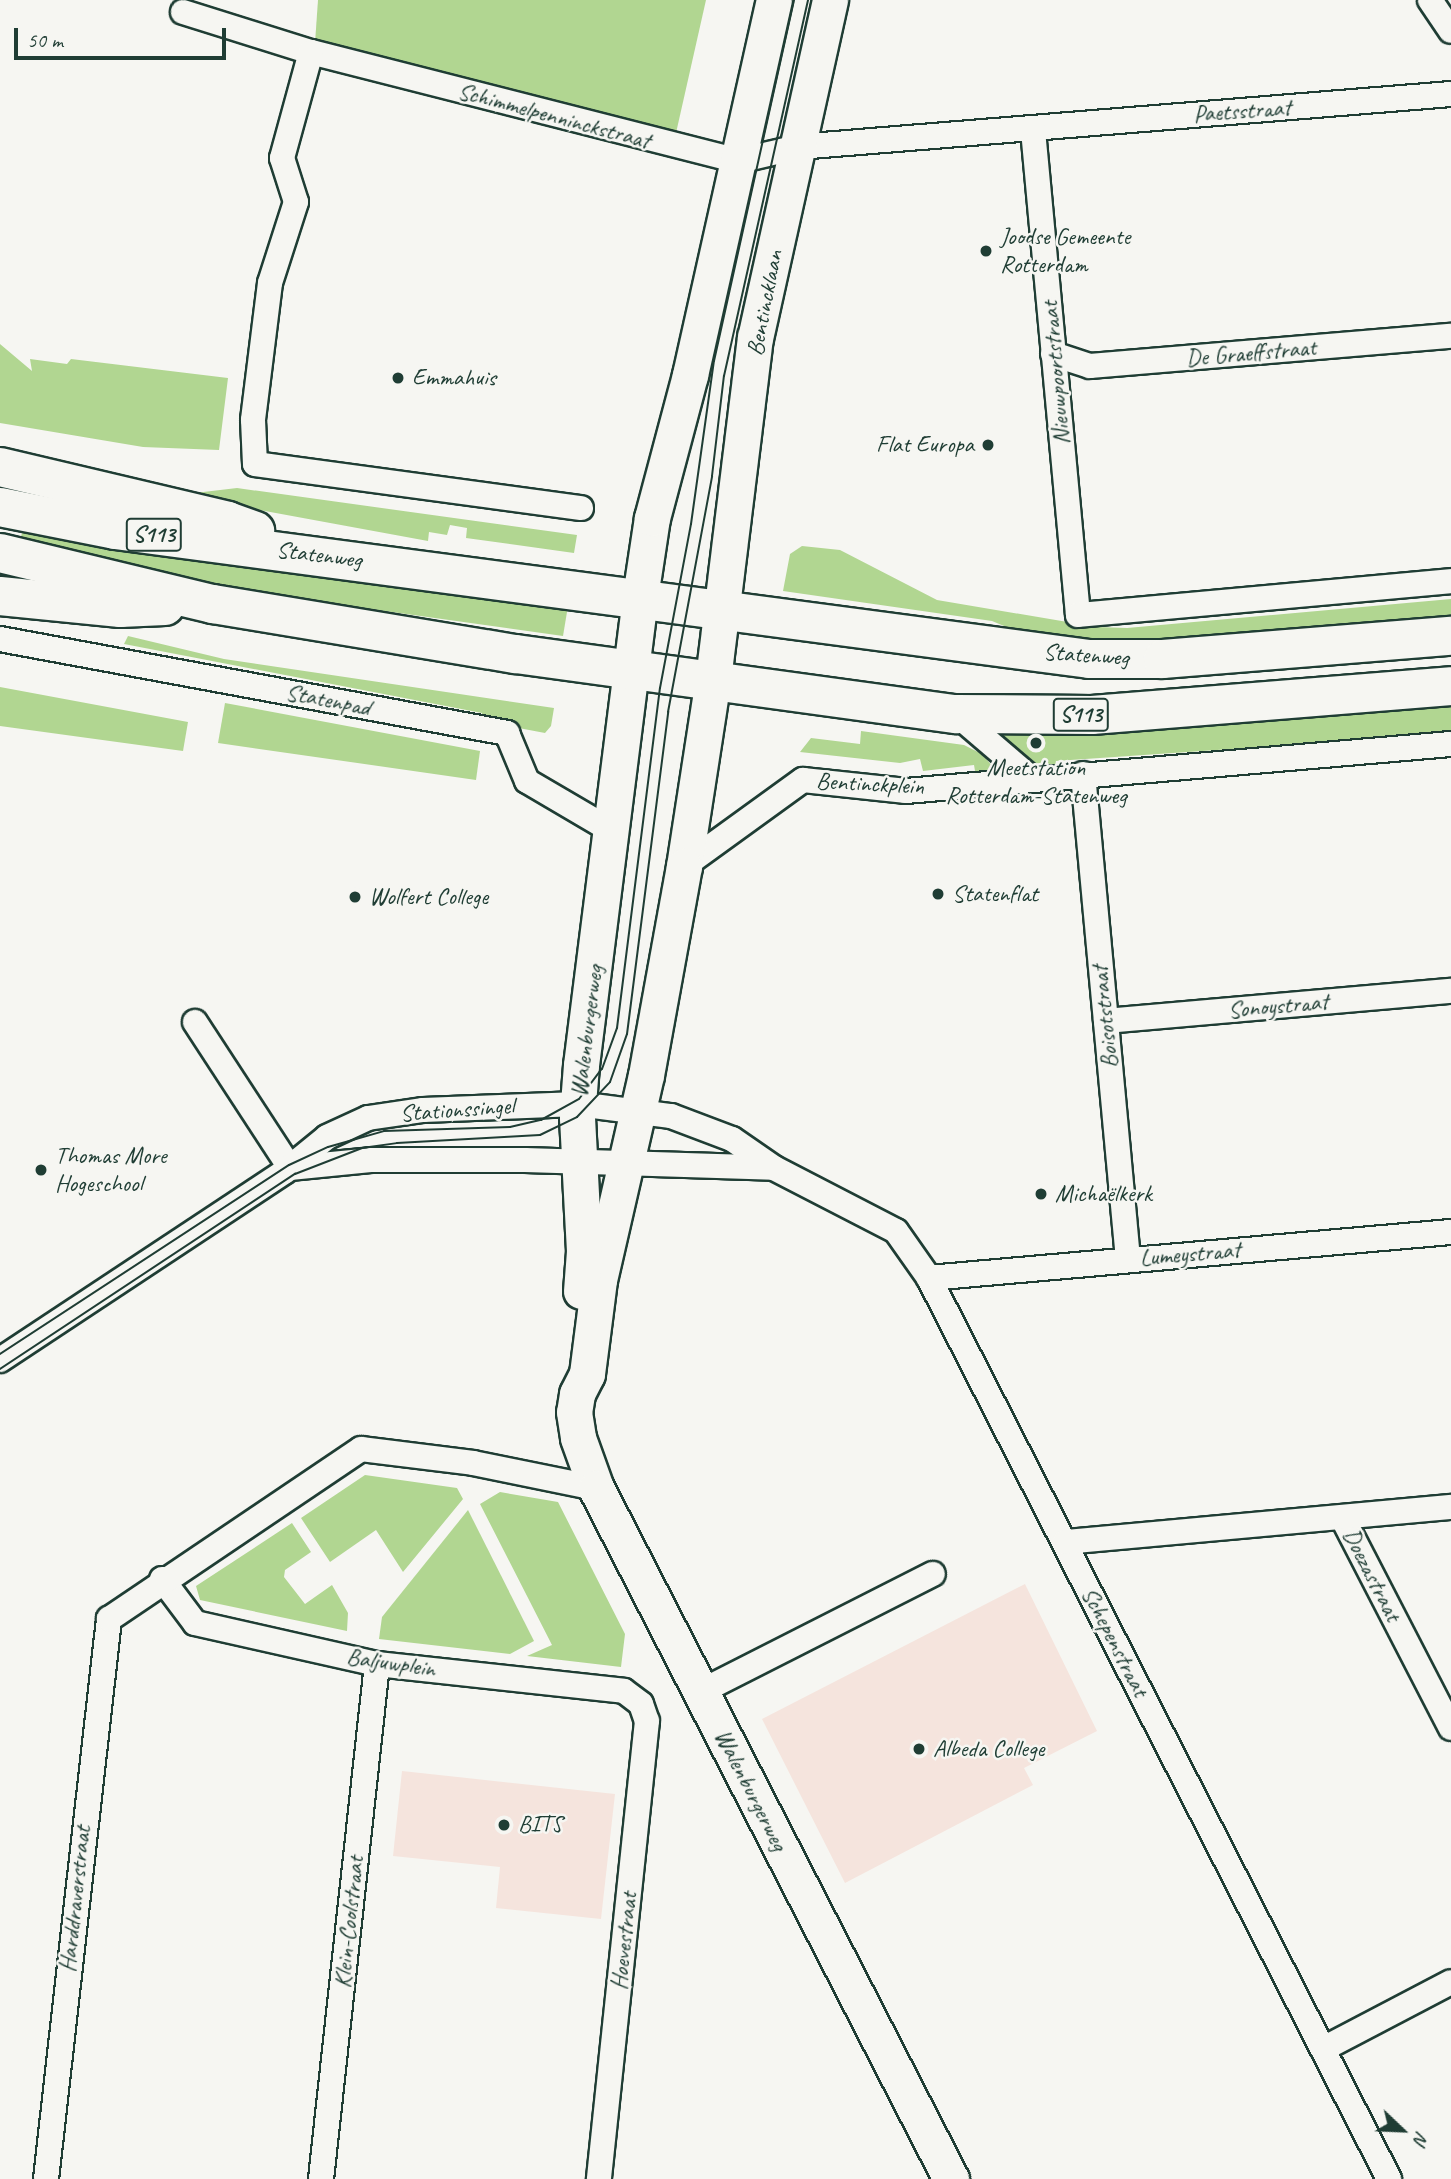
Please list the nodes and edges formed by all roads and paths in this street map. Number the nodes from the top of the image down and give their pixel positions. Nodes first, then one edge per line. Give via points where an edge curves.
1 (774, 0) edge
2 (830, 0) edge
3 (1430, 0) edge
4 (183, 12) dead end
5 (1451, 31) edge
6 (311, 52) junction
7 (1451, 94) edge
8 (1033, 130) junction
9 (798, 147) junction
10 (738, 161) junction
11 (1451, 336) edge
12 (1053, 355) junction
13 (0, 467) edge
14 (0, 507) edge
15 (582, 508) dead end
16 (0, 553) edge
17 (309, 553) junction
18 (1451, 581) edge
19 (0, 596) edge
20 (640, 597) junction
21 (213, 604) junction
22 (722, 610) junction
23 (1078, 615) joint
24 (1451, 636) edge
25 (0, 639) edge
26 (632, 668) junction
27 (713, 679) junction
28 (1451, 686) edge
29 (956, 713) junction
30 (1451, 744) edge
31 (1083, 774) junction
32 (1031, 778) junction
33 (614, 832) junction
34 (684, 866) junction
35 (1451, 991) edge
36 (1106, 1021) junction
37 (195, 1022) dead end
38 (578, 1104) junction
39 (639, 1109) junction
40 (577, 1160) junction
41 (628, 1162) junction
42 (290, 1168) junction
43 (774, 1168) junction
44 (1451, 1233) edge
45 (1128, 1260) junction
46 (929, 1278) junction
47 (0, 1360) edge
48 (576, 1394) junction
49 (596, 1488) junction
50 (1451, 1507) edge
51 (1343, 1519) junction
52 (1065, 1542) junction
53 (933, 1574) dead end
54 (162, 1580) junction
55 (377, 1664) junction
56 (701, 1692) junction
57 (641, 1704) joint
58 (1451, 1728) edge
59 (1451, 1982) edge
60 (1323, 2049) junction
61 (46, 2179) edge
62 (321, 2179) edge
63 (599, 2179) edge
64 (951, 2179) edge
65 (1389, 2179) edge

1 - 10 street
2 - 9 street, Bentincklaan
3 - 5 street
4 - 6 street, Schimmelpenninckstraat
6 - 10 street, Schimmelpenninckstraat
6 - 15 street via 282,158 296,202 270,283 253,420 255,464
7 - 8 street, Paetsstraat
8 - 9 street, Paetsstraat
8 - 12 street, Nieuwpoortstraat
9 - 10 street, Schimmelpenninckstraat
9 - 22 street, Bentincklaan via 755,337
10 - 20 street via 656,500
11 - 12 street, De Graeffstraat via 1090,366
12 - 23 street, Nieuwpoortstraat
13 - 17 main road, S113 via 228,521
14 - 17 main road, Statenweg / S113 via 115,530
16 - 21 main road, S113
17 - 20 main road, Statenweg / S113
18 - 23 street, Statenweg
19 - 21 main road, S113 via 120,608
20 - 22 main road, S113
20 - 26 street
21 - 26 main road, S113
22 - 24 main road, Statenweg / S113 via 1089,659 1163,659
22 - 27 street
25 - 33 street, Statenpad via 507,733 527,781
26 - 27 main road, S113
26 - 33 street, Walenburgerweg
27 - 29 main road, S113
27 - 34 street, Walenburgerweg
28 - 29 main road, S113 via 1092,715
29 - 32 street
30 - 31 street
31 - 32 street, Bentinckplein
31 - 36 street, Boisotstraat
32 - 34 street, Bentinckplein via 905,791 803,780
33 - 38 street, Walenburgerweg
34 - 39 street, Walenburgerweg
35 - 36 street, Sonoystraat
36 - 45 street, Boisotstraat
37 - 42 street
38 - 39 street, Stationssingel
38 - 40 street, Walenburgerweg
38 - 42 street, Stationssingel via 423,1110 368,1118 327,1138
39 - 41 street, Walenburgerweg
39 - 43 street, Schepenstraat via 732,1139
40 - 41 street, Stationssingel
40 - 42 street, Stationssingel via 371,1160
40 - 48 street, Walenburgerweg via 584,1251 570,1374
41 - 43 street, Schepenstraat
41 - 48 street, Walenburgerweg via 599,1280 587,1374
42 - 47 street, Stationssingel
43 - 46 street, Schepenstraat via 896,1231
44 - 45 street, Lumeystraat
45 - 46 street, Lumeystraat
46 - 52 street, Schepenstraat
48 - 49 street, Walenburgerweg via 578,1438
49 - 54 street via 473,1463 361,1449
49 - 56 street, Walenburgerweg
50 - 51 street, Doezastraat
51 - 52 street
51 - 58 street, Doezastraat
52 - 60 street, Schepenstraat
53 - 56 street
54 - 55 street, Baljuwplein via 195,1623
54 - 61 street, Harddraverstraat via 109,1619
55 - 57 street, Baljuwplein via 624,1691
55 - 62 street, Klein-Coolstraat
56 - 64 street, Walenburgerweg
57 - 63 street, Hoevestraat via 647,1721
59 - 60 street
60 - 65 street, Schepenstraat

